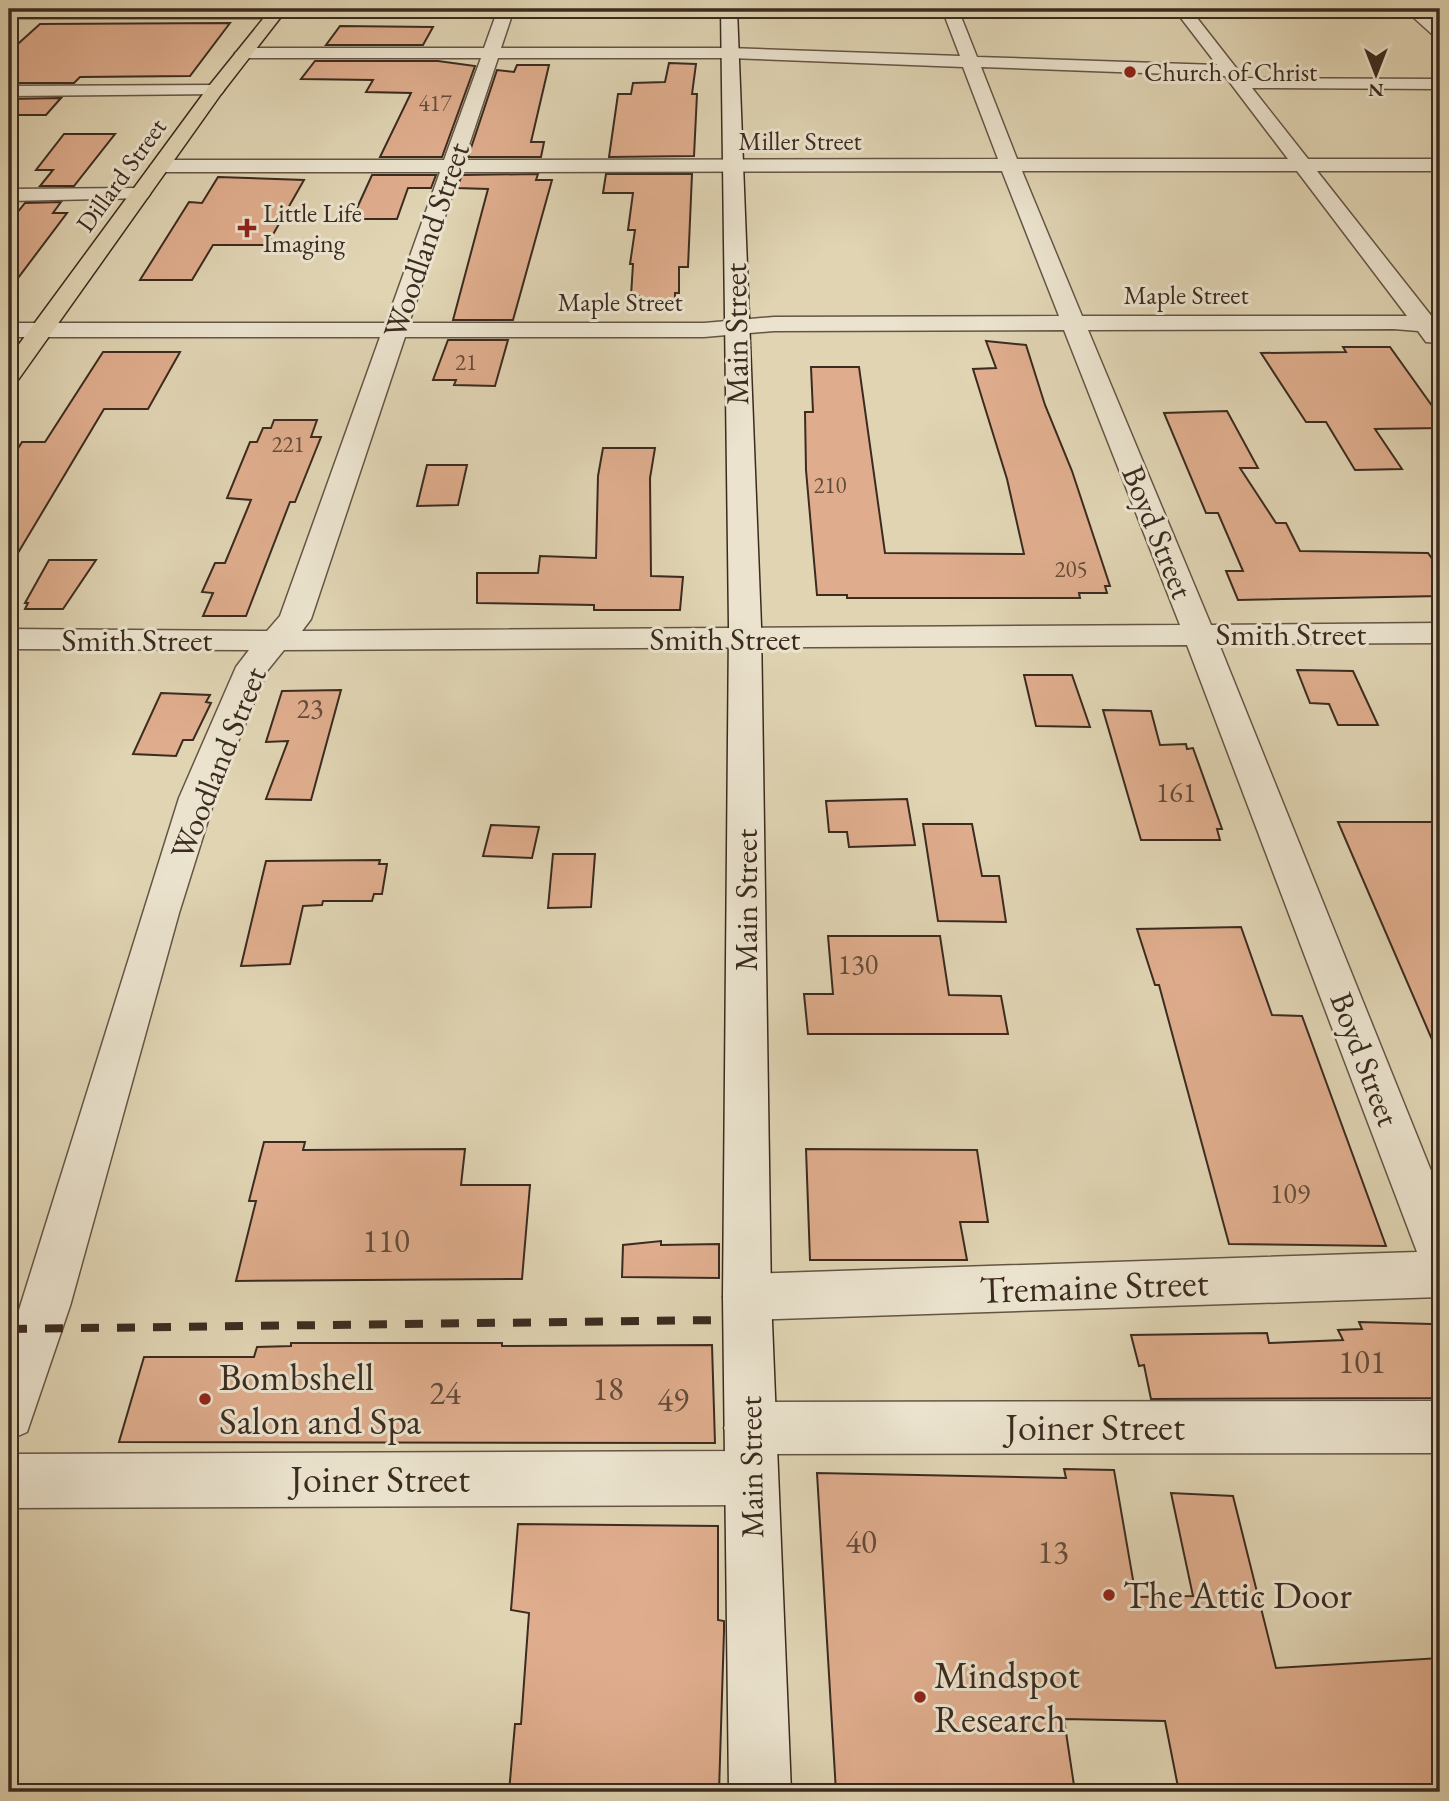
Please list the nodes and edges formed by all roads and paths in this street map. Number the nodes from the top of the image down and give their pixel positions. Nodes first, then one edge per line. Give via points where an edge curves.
1 (506, 9) edge
2 (729, 9) edge
3 (950, 9) edge
4 (1182, 9) edge
5 (1412, 9) edge
6 (32, 11) edge
7 (277, 11) edge
8 (9, 13) edge
9 (9, 32) edge
10 (1440, 33) edge
11 (243, 53) junction
12 (729, 53) junction
13 (489, 54) junction
14 (972, 61) junction
15 (1236, 77) junction
16 (1440, 84) edge
17 (215, 90) junction
18 (9, 91) edge
19 (1440, 165) edge
20 (160, 166) junction
21 (451, 166) junction
22 (1010, 166) junction
23 (1304, 166) junction
24 (733, 167) junction
25 (140, 194) junction
26 (9, 195) edge
27 (1074, 323) junction
28 (735, 328) junction
29 (9, 330) edge
30 (41, 330) junction
31 (396, 330) junction
32 (1436, 332) edge
33 (9, 374) edge
34 (1440, 633) edge
35 (1199, 634) junction
36 (9, 639) edge
37 (745, 639) junction
38 (275, 641) junction
39 (1440, 1251) edge
40 (1440, 1274) edge
41 (747, 1297) junction
42 (9, 1414) edge
43 (1440, 1427) edge
44 (750, 1453) junction
45 (9, 1481) edge
46 (760, 1792) edge

1 - 13 street, Woodland Street
2 - 12 street, Main Street
3 - 14 street, Boyd Street
4 - 15 street
5 - 10 street
6 - 7 street
6 - 8 street
6 - 9 street
7 - 11 main road, Dillard Street
11 - 13 street
11 - 17 main road, Dillard Street
12 - 13 street
12 - 14 street
12 - 24 street, Main Street
13 - 21 street, Woodland Street
14 - 15 street
14 - 22 street, Boyd Street
15 - 16 street
15 - 23 street
17 - 18 street
17 - 20 main road, Dillard Street
19 - 23 street, Miller Street
20 - 21 street, Miller Street
20 - 25 main road, Dillard Street
21 - 24 street, Miller Street
21 - 31 street, Woodland Street
22 - 23 street, Miller Street
22 - 24 street, Miller Street
22 - 27 street, Boyd Street
23 - 32 street
24 - 28 street, Main Street
25 - 26 street
25 - 30 main road, Dillard Street
27 - 28 street, Maple Street
27 - 32 street, Maple Street via 1394,322
27 - 35 street, Boyd Street
28 - 31 street, Maple Street
28 - 37 street, Main Street
29 - 30 street, Maple Street
30 - 31 street, Maple Street
30 - 33 main road, Dillard Street
31 - 38 street, Woodland Street via 295,619
34 - 35 street, Smith Street
35 - 37 street, Smith Street
35 - 39 street, Boyd Street
36 - 38 street, Smith Street
37 - 38 street, Smith Street
37 - 41 street, Main Street
38 - 42 street, Woodland Street via 252,667 197,798 46,1306
40 - 41 street, Tremaine Street
41 - 44 street, Main Street
43 - 44 street, Joiner Street
44 - 45 street, Joiner Street
44 - 46 street, Main Street

